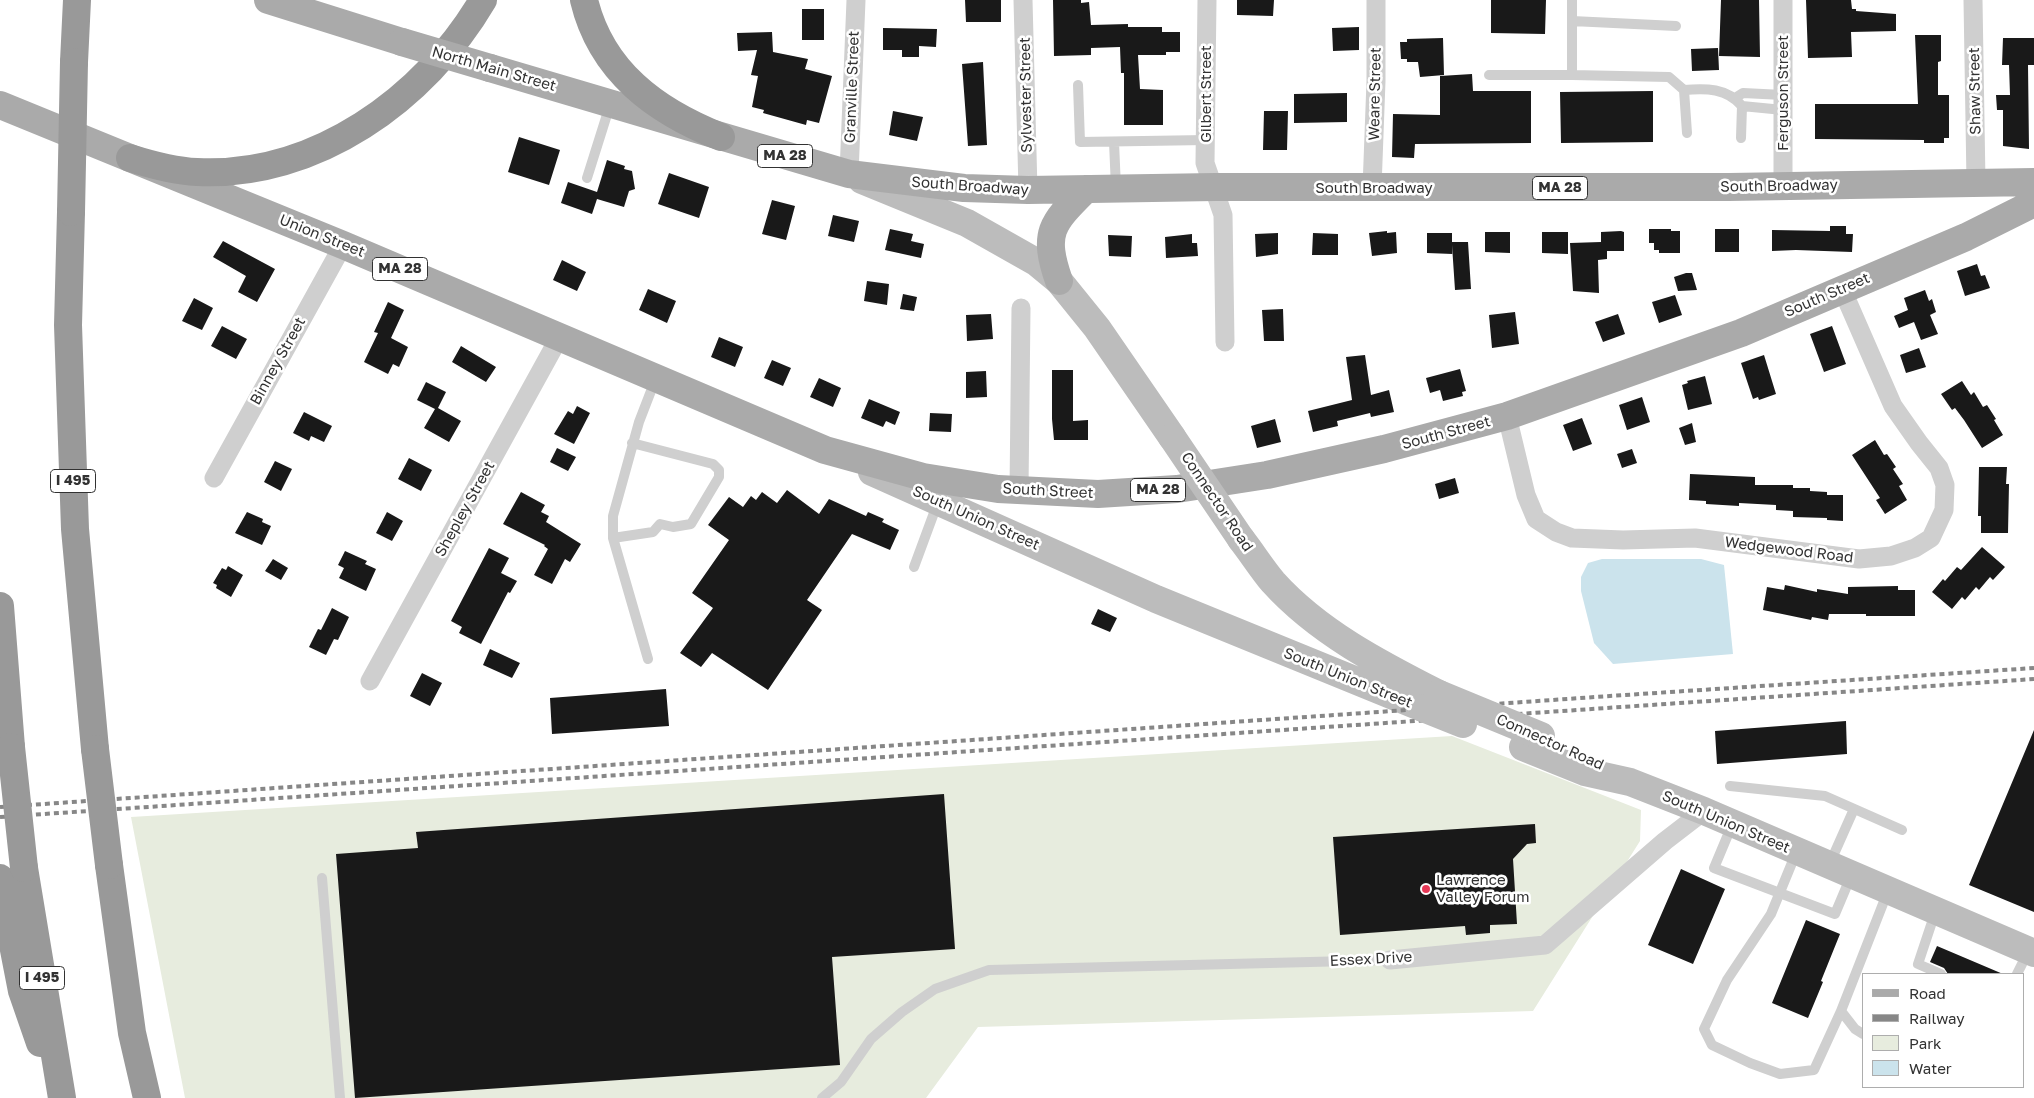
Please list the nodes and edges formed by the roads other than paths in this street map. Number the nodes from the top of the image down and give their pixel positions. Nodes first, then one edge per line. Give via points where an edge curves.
1 (77, 0) edge
2 (268, 0) edge
3 (483, 0) edge
4 (584, 0) edge
5 (856, 0) edge
6 (1023, 0) edge
7 (1206, 0) edge
8 (1376, 0) edge
9 (1572, 0) edge
10 (1782, 0) edge
11 (1973, 0) edge
12 (1572, 21) junction
13 (1676, 26) dead end
14 (1489, 75) dead end
15 (1572, 75) junction
16 (1078, 85) dead end
17 (1684, 90) junction
18 (1738, 102) junction
19 (1783, 102) junction
20 (611, 104) junction
21 (0, 106) edge
22 (1688, 133) dead end
23 (721, 137) junction
24 (1741, 138) dead end
25 (1206, 140) junction
26 (1114, 142) junction
27 (130, 158) junction
28 (849, 174) junction
29 (587, 178) dead end
30 (1976, 182) junction
31 (2034, 182) edge
32 (1783, 186) junction
33 (1215, 187) junction
34 (1372, 188) junction
35 (1116, 189) junction
36 (1028, 190) junction
37 (1086, 190) junction
38 (2034, 203) edge
39 (1966, 237) junction
40 (343, 245) junction
41 (1059, 281) junction
42 (1842, 289) junction
43 (1021, 308) dead end
44 (560, 336) junction
45 (1225, 342) dead end
46 (662, 380) junction
47 (1507, 416) junction
48 (632, 443) junction
49 (825, 450) junction
50 (214, 478) dead end
51 (1019, 490) junction
52 (938, 501) junction
53 (613, 538) junction
54 (914, 567) dead end
55 (0, 606) edge
56 (648, 659) dead end
57 (370, 681) dead end
58 (1431, 701) junction
59 (1730, 786) dead end
60 (1854, 809) junction
61 (1704, 811) junction
62 (1732, 824) junction
63 (1902, 830) dead end
64 (1797, 852) junction
65 (1840, 870) junction
66 (12, 873) edge
67 (322, 878) dead end
68 (1888, 890) junction
69 (1779, 894) junction
70 (1936, 911) junction
71 (2026, 959) edge
72 (1390, 960) joint
73 (1939, 973) edge
74 (1840, 1011) junction
75 (1862, 1033) edge
76 (61, 1093) edge
77 (147, 1098) edge
78 (340, 1098) edge
79 (822, 1098) edge

1 - 77 highway, I 495, bridge via 68,325 75,528 109,865 132,1032
2 - 20 main road, North Main Street / MA 28, bridge
3 - 27 highway via 449,48 410,90 368,122 320,148 270,164 225,171 186,171
4 - 23 highway via 602,46 625,78 683,120
5 - 28 street, Granville Street
6 - 36 street, Sylvester Street
7 - 25 street, Gilbert Street
8 - 34 street, Weare Street
9 - 12 lane
10 - 19 street, Ferguson Street
11 - 30 street, Shaw Street
12 - 13 lane
12 - 15 lane
14 - 15 lane
15 - 17 lane via 1668,77
16 - 26 lane via 1080,142
17 - 18 lane via 1704,88
17 - 22 lane
18 - 19 lane
18 - 19 lane via 1743,93
18 - 24 lane
19 - 32 street, Ferguson Street
20 - 23 main road, North Main Street / MA 28
20 - 29 lane
21 - 27 main road, Union Street / MA 28
23 - 28 main road, South Broadway / MA 28
25 - 26 lane
25 - 33 street, Gilbert Street via 1206,163
26 - 35 lane
27 - 40 main road, Union Street / MA 28
28 - 36 main road, South Broadway / MA 28 via 964,188
28 - 41 main road, Connector Road via 967,223 1036,262
30 - 31 main road, South Broadway / MA 28
30 - 32 main road, South Broadway / MA 28
30 - 39 main road via 1981,200 1980,213
32 - 34 main road, South Broadway / MA 28
33 - 34 main road, South Broadway / MA 28
33 - 35 main road, South Broadway / MA 28
33 - 45 street, Gilbert Street via 1224,215
35 - 37 main road, South Broadway / MA 28
36 - 37 main road, South Broadway / MA 28
37 - 41 main road via 1060,215 1053,228 1051,258
38 - 39 main road, South Street / MA 28
39 - 42 main road, South Street / MA 28
40 - 44 main road, Union Street / MA 28
40 - 50 street, Binney Street
41 - 58 main road, Connector Road, bridge via 1097,328 1273,582 1310,618
42 - 47 main road, South Street / MA 28 via 1741,333
42 - 47 street, Wedgewood Road via 1893,406 1939,468 1945,485 1944,510 1931,538 1915,548 1891,556 1859,559 1695,538 1572,538 1536,519 1526,495
43 - 51 street
44 - 46 main road, Union Street / MA 28
44 - 57 street, Shepley Street
46 - 48 lane
46 - 49 main road, South Union Street / MA 28
47 - 51 main road, South Street / MA 28 via 1384,449 1267,475 1178,489 1098,494
48 - 53 lane via 613,516
48 - 53 lane via 713,464 719,470 719,477 691,524 673,527 660,524 653,532
49 - 51 main road, South Street / MA 28 via 923,477
49 - 52 main road, South Union Street
52 - 54 lane
52 - 58 main road, South Union Street via 1156,599
53 - 56 lane
55 - 66 highway, I 495, bridge via 11,747
58 - 61 main road, South Union Street, bridge via 1532,742 1585,772 1630,782
59 - 60 lane via 1826,796
60 - 63 lane
60 - 65 lane
61 - 62 main road, South Union Street
61 - 72 street, Essex Drive via 1545,945
62 - 64 main road, South Union Street
62 - 69 lane via 1714,868
64 - 65 main road, South Union Street
64 - 69 lane
65 - 68 main road, South Union Street
65 - 69 lane via 1835,914
66 - 76 highway, I 495
67 - 78 lane
68 - 70 main road, South Union Street
68 - 74 lane
69 - 74 lane via 1771,914 1727,980 1704,1029 1712,1045 1750,1064 1780,1074 1814,1070
70 - 71 main road, South Union Street
70 - 73 lane via 1918,964
72 - 79 lane, Essex Drive via 989,970 935,989 902,1012 871,1039 841,1082
74 - 75 lane

